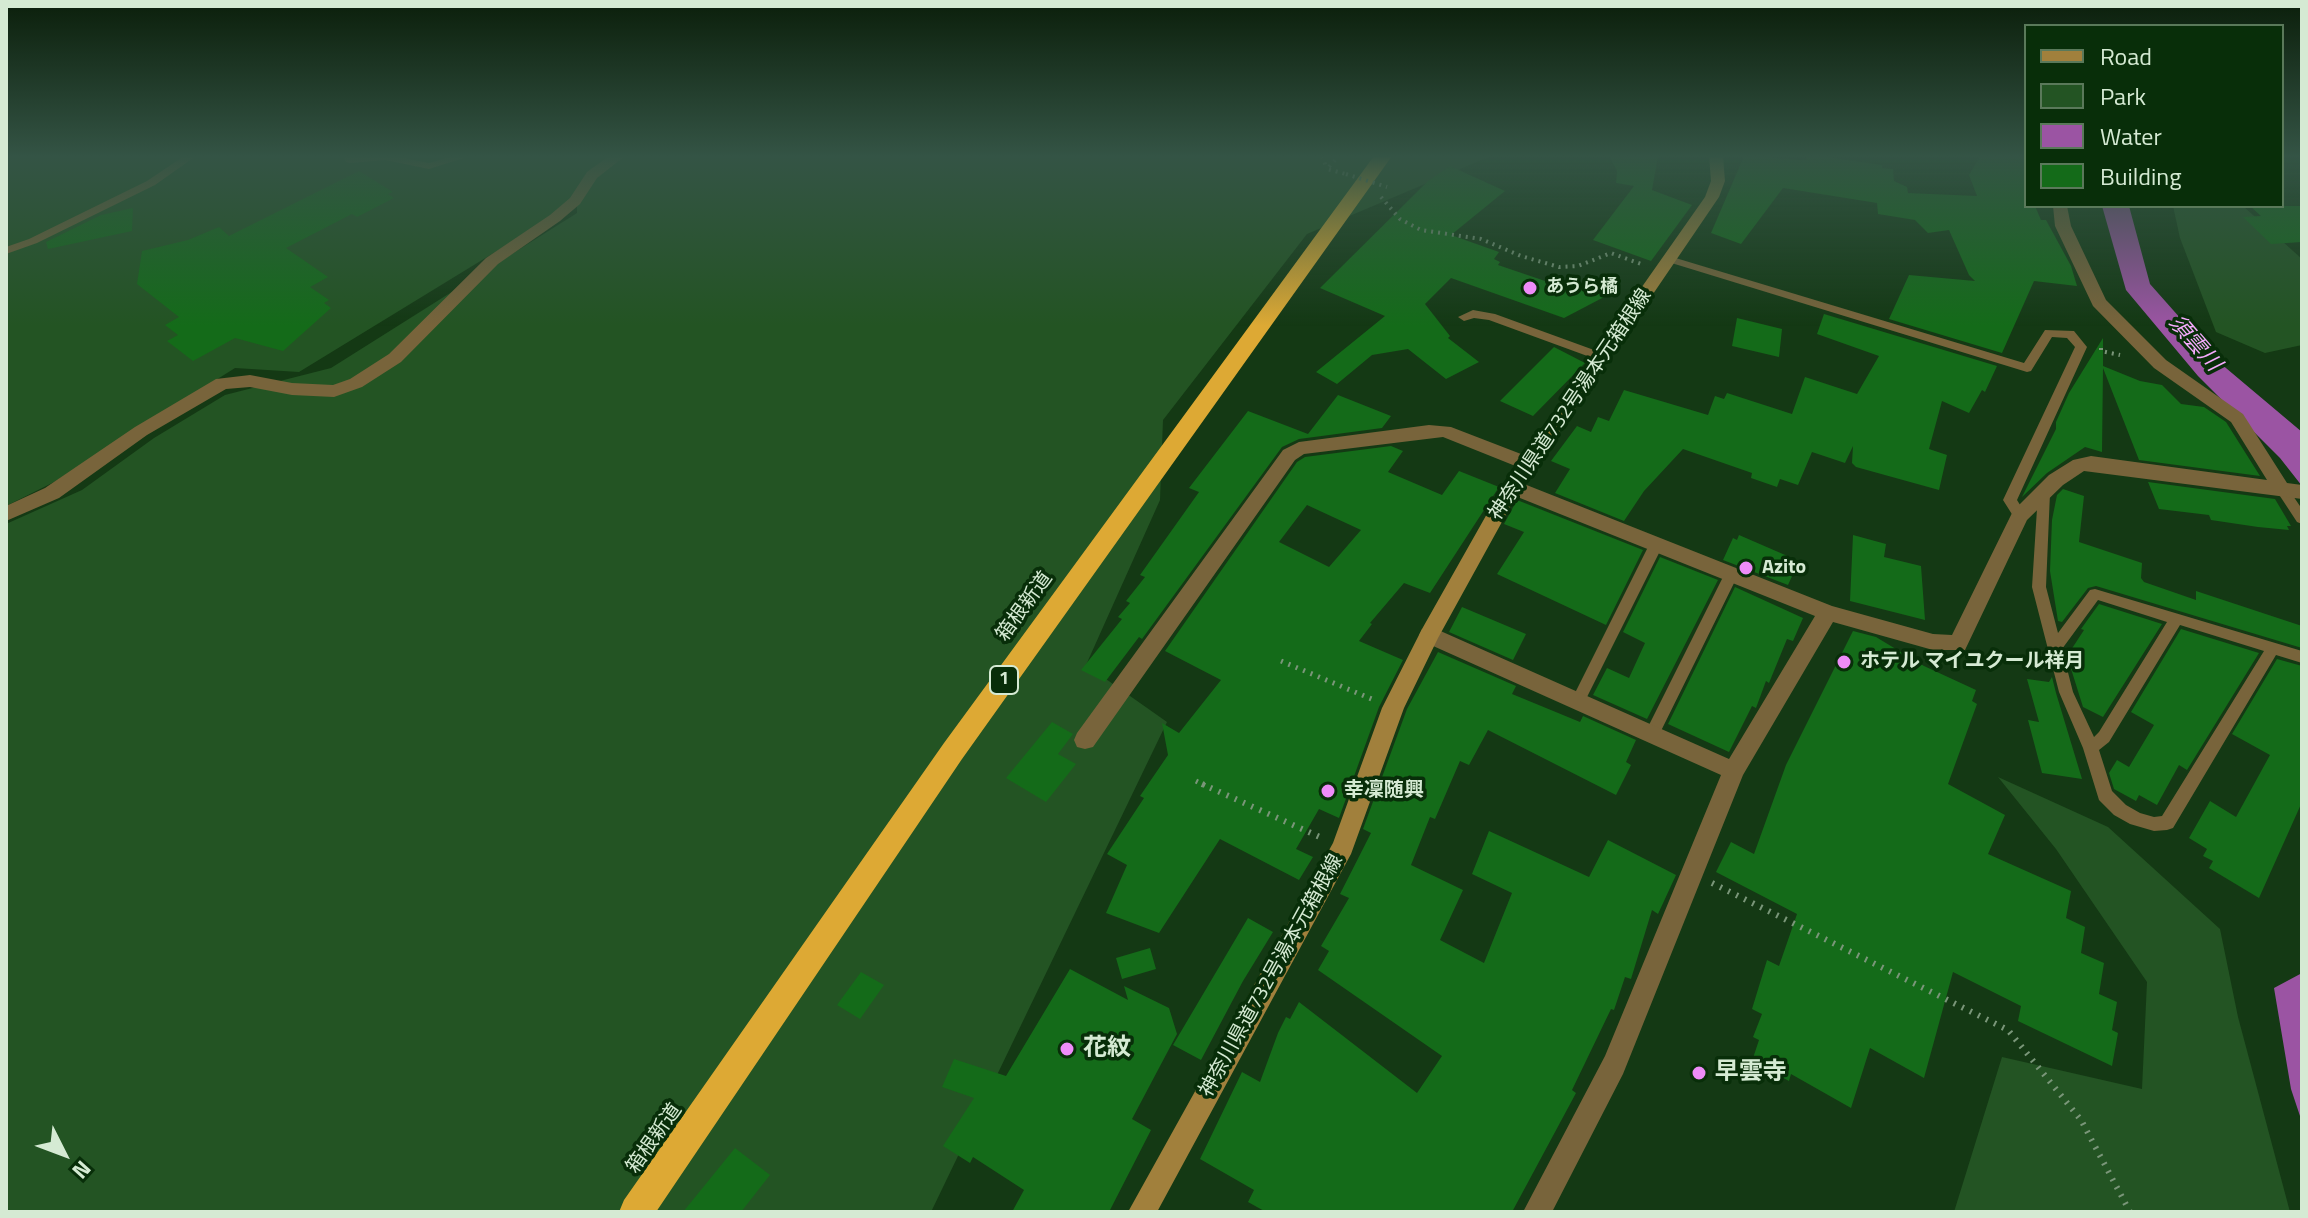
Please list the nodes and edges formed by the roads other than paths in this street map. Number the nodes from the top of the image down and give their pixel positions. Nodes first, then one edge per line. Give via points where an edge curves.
1 (90, 213) edge
2 (561, 213) edge
3 (1355, 213) edge
4 (1700, 213) edge
5 (2061, 213) edge
6 (6, 251) edge
7 (1665, 266) junction
8 (1464, 317) dead end
9 (1601, 357) junction
10 (1528, 464) junction
11 (1512, 487) junction
12 (2282, 490) junction
13 (2302, 492) edge
14 (2044, 493) junction
15 (6, 514) edge
16 (2020, 516) junction
17 (2302, 519) edge
18 (1656, 545) junction
19 (1731, 575) junction
20 (1828, 613) junction
21 (2177, 618) junction
22 (1429, 635) junction
23 (2055, 648) junction
24 (2273, 648) junction
25 (2302, 657) edge
26 (1578, 701) junction
27 (1652, 734) junction
28 (1085, 740) dead end
29 (2091, 748) junction
30 (1734, 771) junction
31 (636, 1212) edge
32 (1142, 1212) edge
33 (1537, 1212) edge

1 - 6 lane
2 - 15 street via 492,261 395,358 356,383 334,391 222,383 52,493
3 - 31 highway, 箱根新道 / 1 via 953,751
4 - 7 main road, 神奈川県道732号湯本元箱根線
5 - 12 street via 2099,302 2160,364 2237,418
7 - 9 main road, 神奈川県道732号湯本元箱根線
7 - 16 lane via 2027,368 2049,333 2070,334 2081,347 2010,500
8 - 9 lane via 1491,317
9 - 10 main road, 神奈川県道732号湯本元箱根線
10 - 11 main road, 神奈川県道732号湯本元箱根線
10 - 28 street via 1445,431 1299,448
11 - 18 street
11 - 22 main road, 神奈川県道732号湯本元箱根線
12 - 13 street
12 - 14 street via 2091,463 2079,465
12 - 17 lane
14 - 16 street
14 - 23 lane via 2039,587
16 - 20 street via 1958,644
18 - 19 street
18 - 26 lane
19 - 20 street
19 - 27 lane
20 - 30 street
21 - 23 lane via 2095,594
21 - 24 lane
21 - 29 lane via 2104,737
22 - 26 street
22 - 32 main road, 神奈川県道732号湯本元箱根線 via 1393,708 1343,847
23 - 29 lane via 2066,692
24 - 25 lane
24 - 29 lane via 2167,823 2136,819 2111,803
26 - 27 street
27 - 30 street
30 - 33 street via 1614,1065

